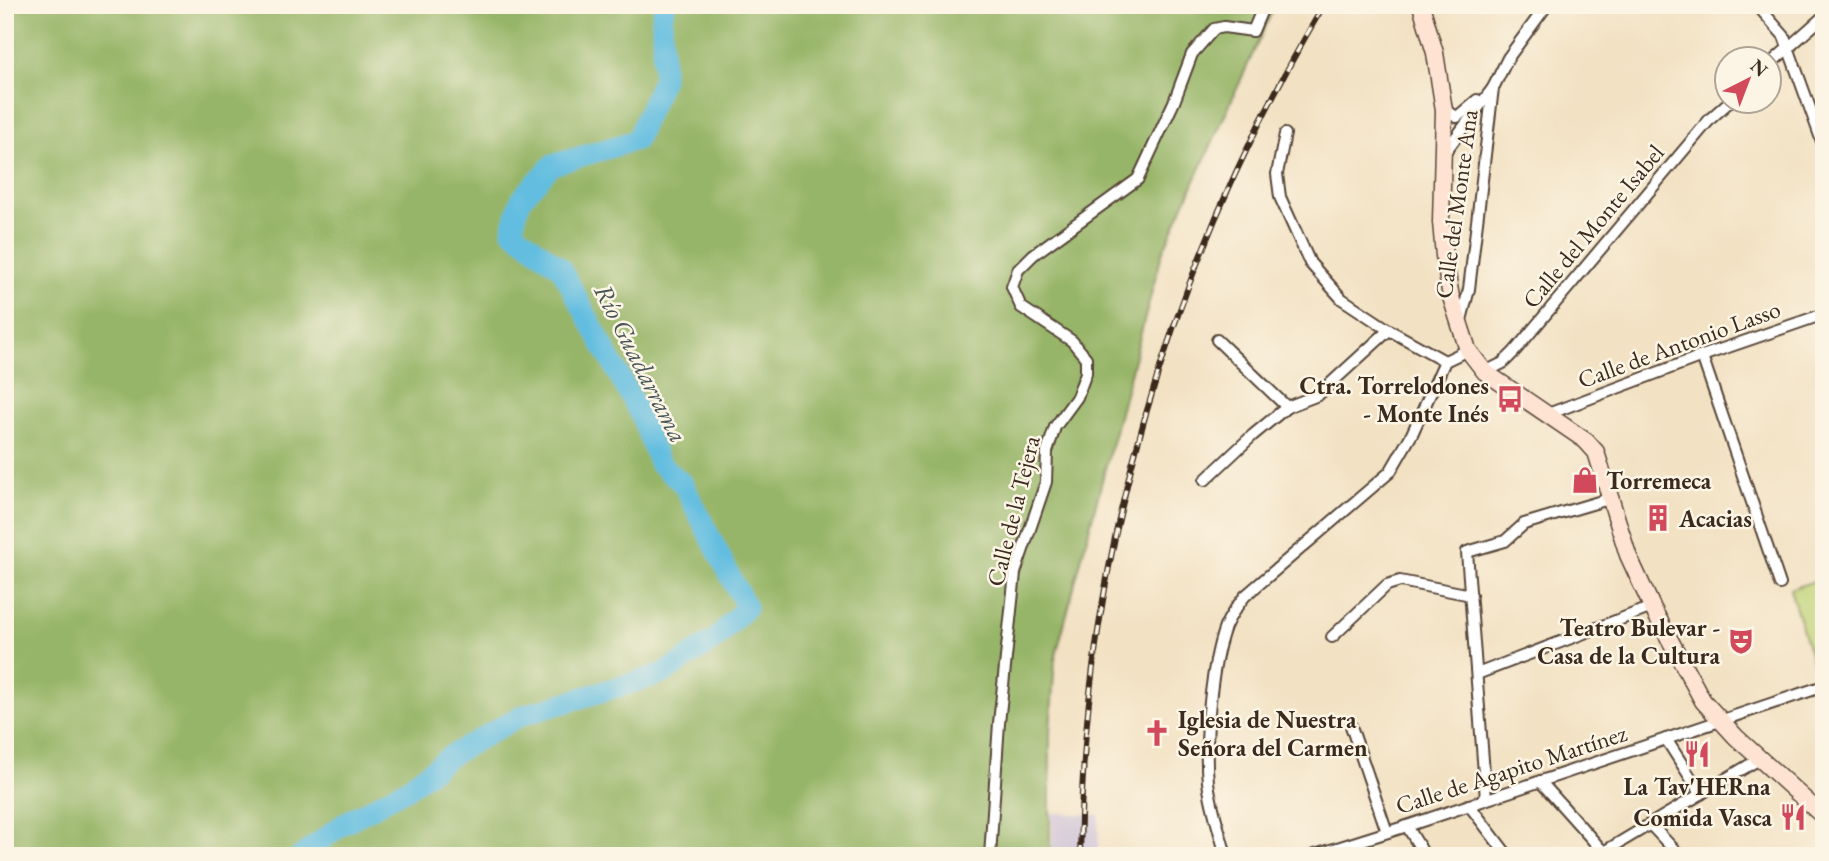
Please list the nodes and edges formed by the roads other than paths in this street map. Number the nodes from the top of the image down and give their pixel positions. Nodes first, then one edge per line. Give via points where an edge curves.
1 (1264, 5) edge
2 (1421, 5) edge
3 (1547, 5) edge
4 (1757, 5) edge
5 (1824, 16) edge
6 (1788, 46) junction
7 (1784, 50) edge
8 (1493, 88) junction
9 (1444, 110) junction
10 (1714, 115) edge
11 (1285, 134) dead end
12 (1824, 147) edge
13 (1443, 155) junction
14 (1824, 314) edge
15 (1460, 327) junction
16 (1389, 330) junction
17 (1217, 340) dead end
18 (1468, 350) junction
19 (1702, 356) junction
20 (1445, 361) junction
21 (1485, 372) junction
22 (1287, 407) junction
23 (1548, 414) junction
24 (1205, 480) dead end
25 (1612, 498) junction
26 (1780, 584) dead end
27 (1471, 595) junction
28 (1652, 607) junction
29 (1332, 637) dead end
30 (1477, 674) junction
31 (1824, 686) edge
32 (1722, 722) junction
33 (1351, 726) dead end
34 (1666, 739) junction
35 (1761, 758) junction
36 (1540, 781) junction
37 (1701, 794) junction
38 (1486, 799) junction
39 (1469, 805) junction
40 (1824, 817) edge
41 (1650, 824) junction
42 (1407, 826) junction
43 (1387, 832) junction
44 (1602, 854) edge
45 (990, 856) edge
46 (1226, 856) edge
47 (1312, 856) edge
48 (1425, 856) edge
49 (1508, 856) edge
50 (1680, 856) edge

1 - 45 street, Calle de la Tejera via 1253,31 1214,29 1192,54 1138,178 1033,255 1018,270 1012,287 1021,307 1072,341 1086,358 1086,373 1077,397 1055,427 1047,452 1046,482 1016,573
2 - 9 main road
3 - 8 street, Calle del Monte Ana via 1508,58
4 - 6 street
5 - 6 street
6 - 7 street
6 - 12 street
8 - 9 street, Calle del Monte Ana via 1457,117
8 - 13 street, Calle del Monte Ana
8 - 15 street, Calle del Monte Ana via 1469,289
9 - 13 main road
10 - 21 street, Calle del Monte Isabel via 1514,352
11 - 16 street via 1277,174 1280,197 1310,263 1342,299
13 - 15 main road via 1444,256
14 - 19 street, Calle de Antonio Lasso
15 - 18 main road
16 - 20 street
16 - 22 street via 1318,395
17 - 22 street
18 - 20 street
18 - 21 main road
19 - 23 street, Calle de Antonio Lasso
19 - 26 street
20 - 46 street via 1390,472 1245,596 1225,628 1207,751 1209,784
21 - 23 main road
22 - 24 street
23 - 25 main road via 1596,452
25 - 27 street via 1524,524 1505,541 1467,552
25 - 28 main road via 1628,555
27 - 29 street via 1400,581 1387,585
27 - 30 street
28 - 30 street
28 - 32 main road via 1703,701
30 - 38 street
31 - 32 street, Calle de Agapito Martínez
32 - 34 street, Calle de Agapito Martínez
32 - 35 main road
33 - 43 street
34 - 36 street, Calle de Agapito Martínez
34 - 37 street
35 - 37 street
35 - 40 main road
36 - 38 street, Calle de Agapito Martínez
36 - 44 street
37 - 41 street
38 - 39 street, Calle de Agapito Martínez
39 - 42 street, Calle de Agapito Martínez
39 - 49 street
41 - 44 street
41 - 50 street
42 - 43 street, Calle de Agapito Martínez
42 - 48 street
43 - 47 street, Calle de Agapito Martínez

